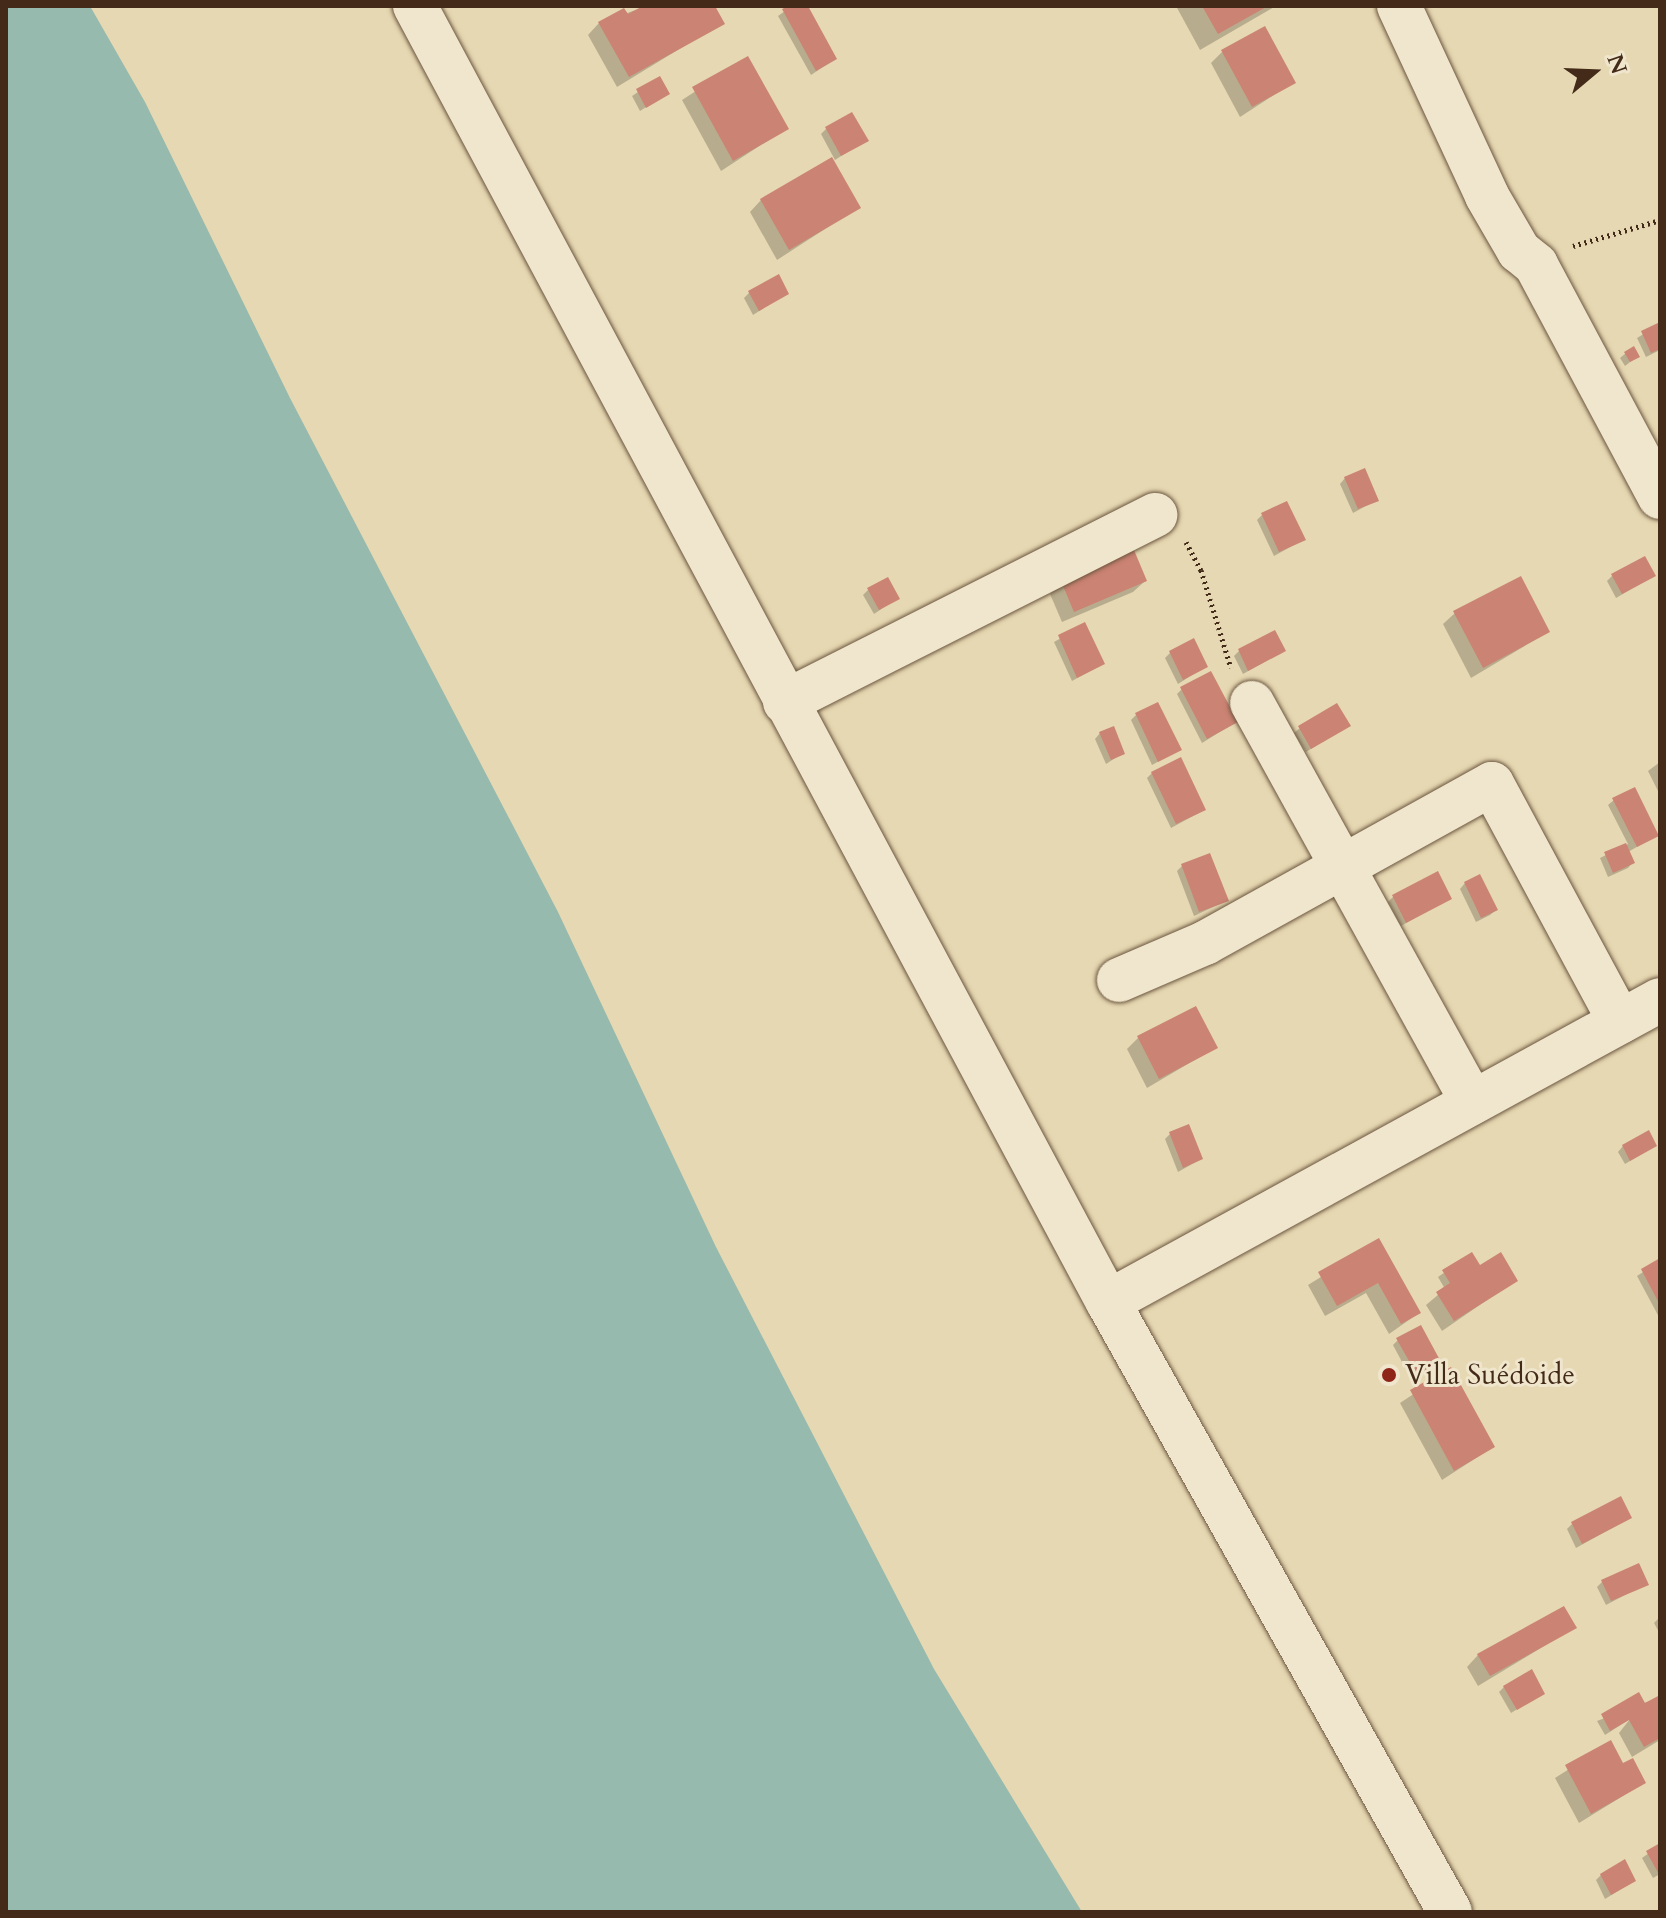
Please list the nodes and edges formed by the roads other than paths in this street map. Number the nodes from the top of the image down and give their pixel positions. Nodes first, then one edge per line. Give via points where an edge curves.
1 (415, 6) edge
2 (1399, 6) edge
3 (1660, 497) edge
4 (1155, 515) road end
5 (785, 702) junction
6 (1252, 703) road end
7 (1341, 867) junction
8 (1119, 980) dead end
9 (1660, 1000) edge
10 (1620, 1022) junction
11 (1472, 1102) junction
12 (1108, 1302) junction
13 (1450, 1912) edge

1 - 5 street
2 - 3 street via 1487,196 1519,251 1536,265
4 - 5 street
5 - 12 street
6 - 7 street
7 - 8 street via 1205,943
7 - 10 street via 1492,784
7 - 11 street
9 - 10 street
10 - 11 street
11 - 12 street
12 - 13 street

